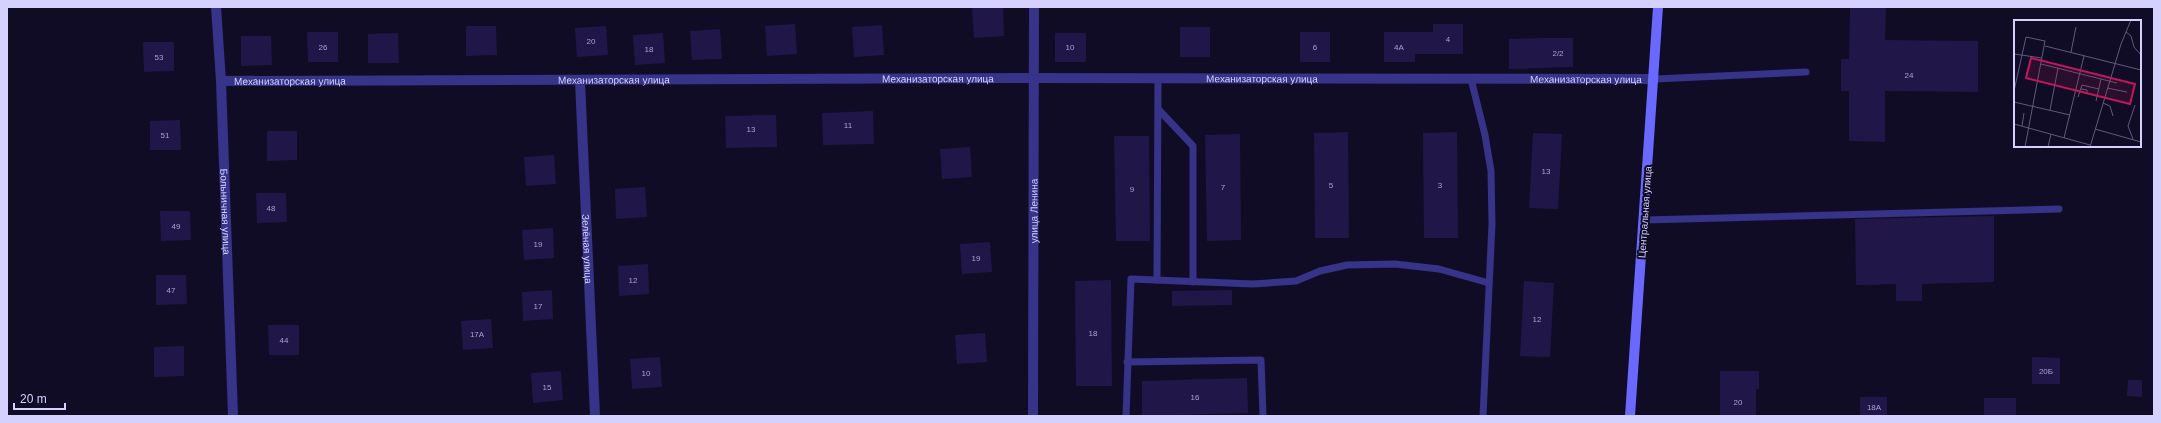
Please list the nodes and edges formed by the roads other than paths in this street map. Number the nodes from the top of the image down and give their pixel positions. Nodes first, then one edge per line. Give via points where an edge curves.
1 (216, 7) edge
2 (1034, 7) edge
3 (1658, 7) edge
4 (1806, 72) dead end
5 (1035, 78) junction
6 (1158, 79) junction
7 (1471, 79) junction
8 (1655, 79) junction
9 (221, 81) junction
10 (580, 81) junction
11 (1159, 110) junction
12 (2059, 209) dead end
13 (1644, 220) junction
14 (1158, 280) junction
15 (1193, 282) junction
16 (1489, 283) junction
17 (1127, 362) junction
18 (233, 416) edge
19 (595, 416) edge
20 (1034, 416) edge
21 (1126, 416) edge
22 (1263, 416) edge
23 (1483, 416) edge
24 (1630, 416) edge

1 - 9 street, Больничная улица
2 - 5 street, улица Ленина
3 - 8 street, Центральная улица
4 - 8 lane
5 - 6 street, Механизаторская улица
5 - 10 street, Механизаторская улица
5 - 20 street, улица Ленина
6 - 7 street, Механизаторская улица
6 - 11 lane
7 - 8 street, Механизаторская улица
7 - 16 lane via 1491,171
8 - 13 street, Центральная улица
9 - 10 street, Механизаторская улица
9 - 18 street, Больничная улица
10 - 19 street, Зелёная улица
11 - 14 lane
11 - 15 lane via 1193,146
12 - 13 lane
13 - 24 street, Центральная улица
14 - 15 lane
14 - 17 lane via 1131,279
15 - 16 lane via 1288,282 1347,265 1395,264 1439,269
16 - 23 lane
17 - 21 lane
17 - 22 lane via 1261,360

